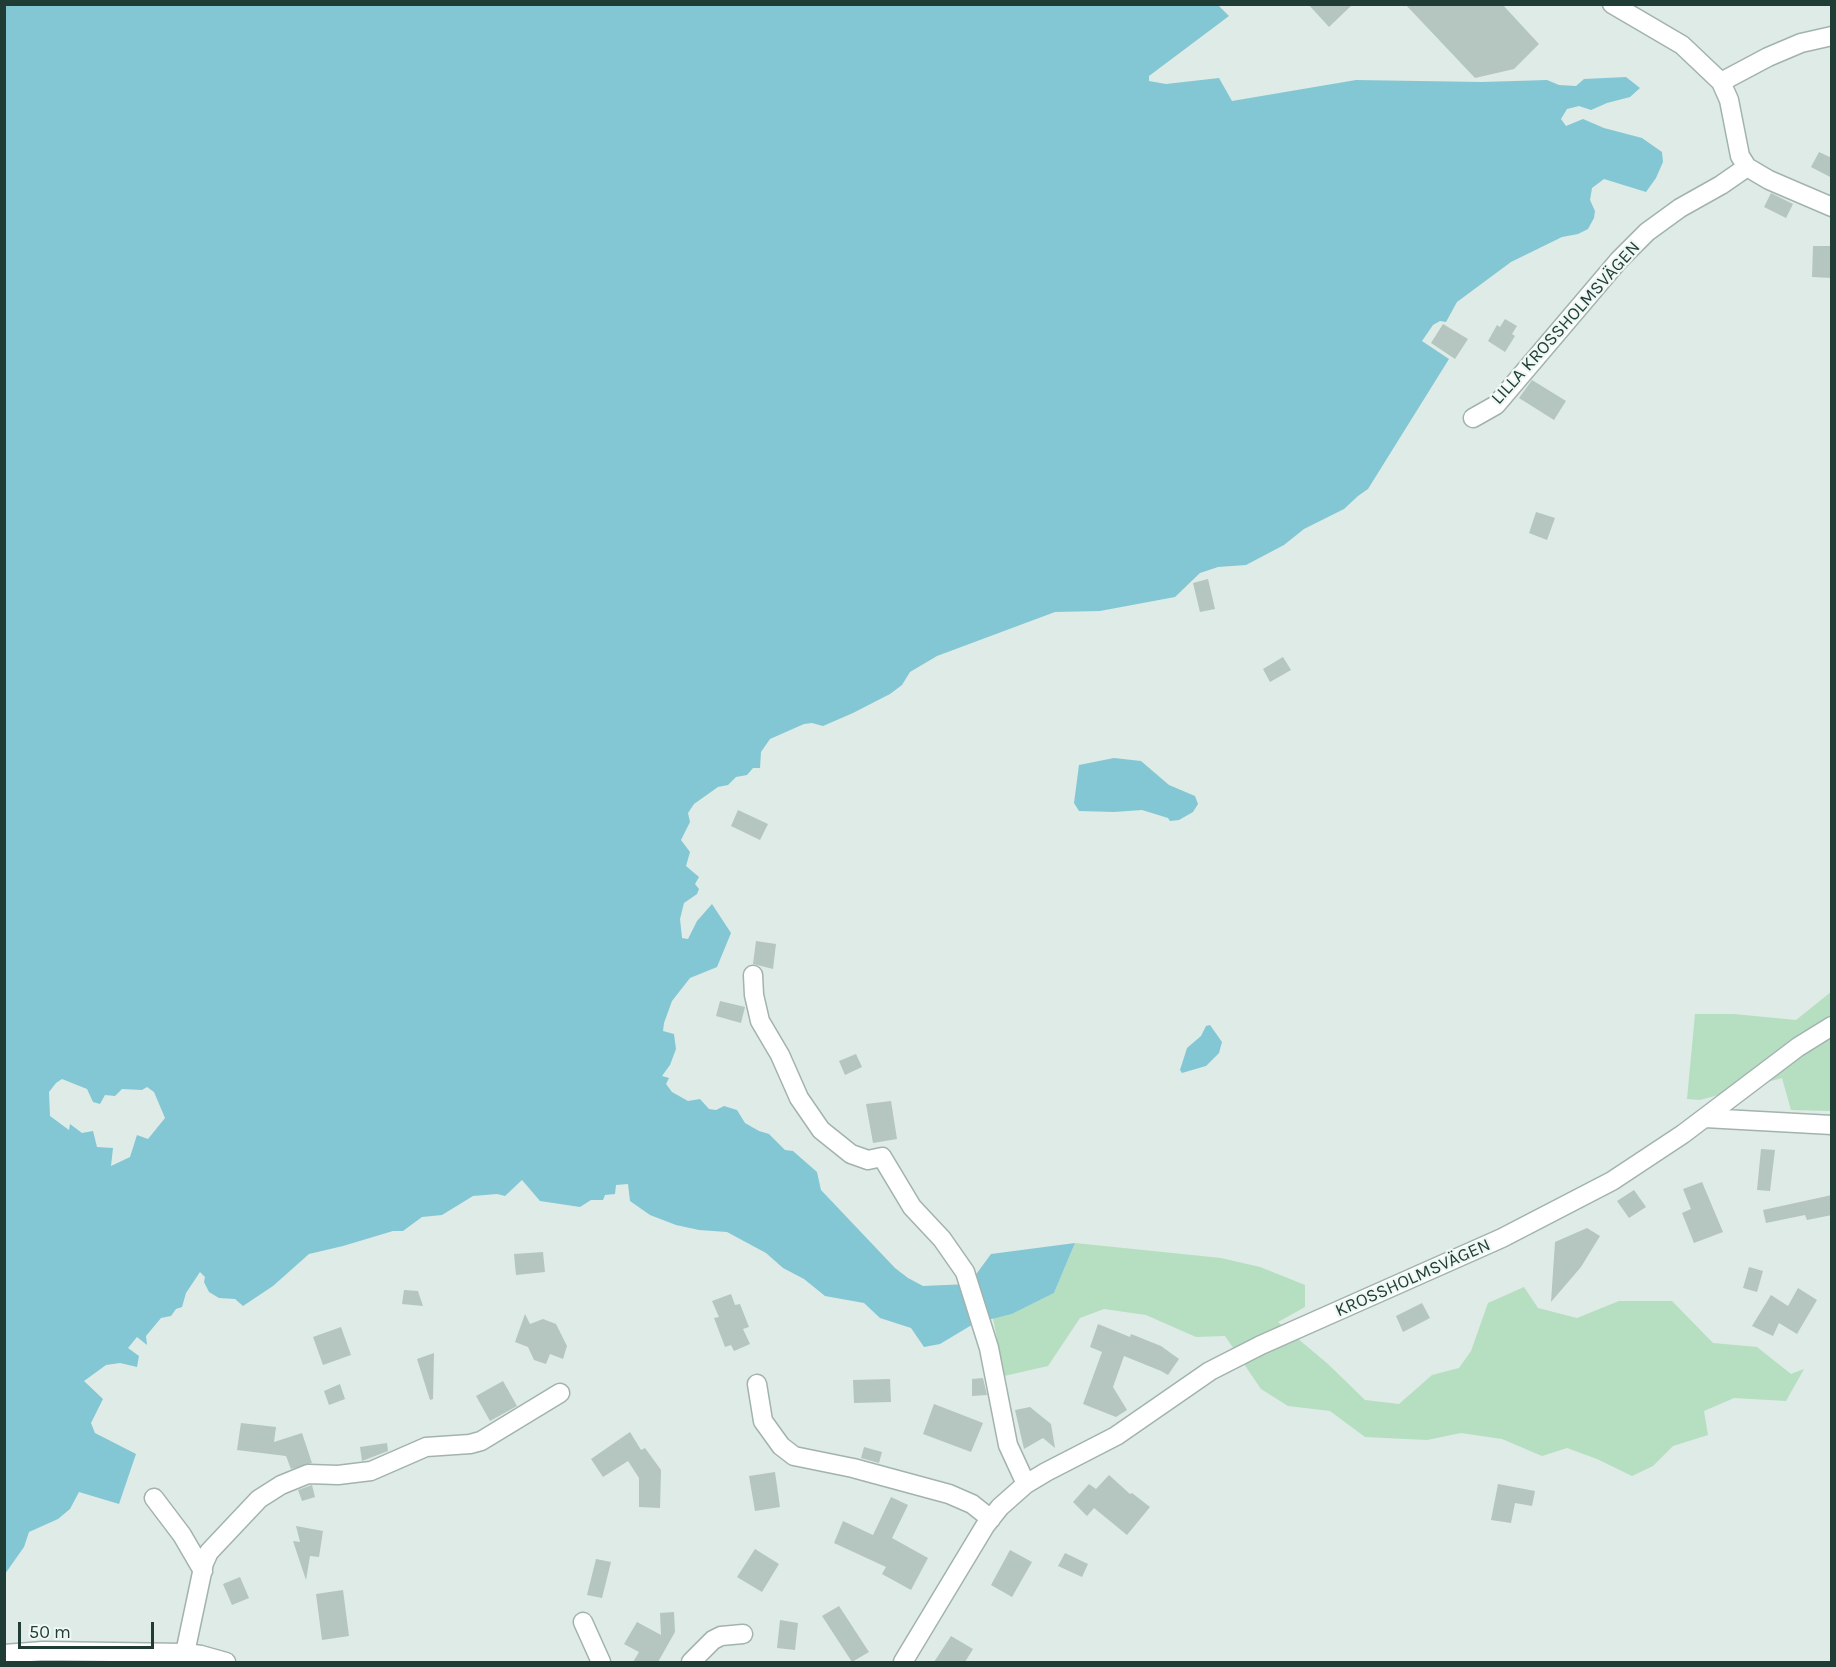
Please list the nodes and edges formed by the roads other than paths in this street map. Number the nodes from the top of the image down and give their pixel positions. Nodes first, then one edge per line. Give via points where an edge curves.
1 (1612, 4) edge
2 (1832, 36) edge
3 (1720, 82) junction
4 (1748, 166) junction
5 (1832, 207) edge
6 (1473, 418) dead end
7 (753, 975) dead end
8 (1832, 1026) edge
9 (1705, 1118) junction
10 (1832, 1125) edge
11 (757, 1384) dead end
12 (560, 1393) dead end
13 (1026, 1484) junction
14 (154, 1498) dead end
15 (991, 1519) junction
16 (203, 1571) junction
17 (582, 1622) dead end
18 (743, 1634) dead end
19 (185, 1653) junction
20 (4, 1654) edge
21 (226, 1662) edge
22 (601, 1662) edge
23 (691, 1662) edge
24 (903, 1662) edge

1 - 3 street via 1682,45
2 - 3 street via 1776,53
3 - 4 street via 1729,100 1740,156
4 - 5 street via 1769,180
4 - 6 street, LILLA KROSSHOLMSVÄGEN via 1680,208 1640,239 1497,405
7 - 13 street via 760,1021 799,1098 821,1130 850,1154 868,1160 882,1157 912,1207 942,1239 965,1272 989,1348 1008,1445
8 - 9 street, KROSSHOLMSVÄGEN
9 - 10 street
9 - 13 street, KROSSHOLMSVÄGEN via 1612,1181 1502,1238 1210,1371 1116,1436
11 - 15 street via 763,1422 794,1456 949,1494 972,1504
12 - 16 street via 481,1441 426,1447 370,1472 308,1474 281,1485 259,1499 215,1543
13 - 15 street, KROSSHOLMSVÄGEN
14 - 16 street
15 - 24 street, KROSSHOLMSVÄGEN
16 - 19 street
17 - 22 street
18 - 23 street via 721,1636
19 - 20 street
19 - 21 street

